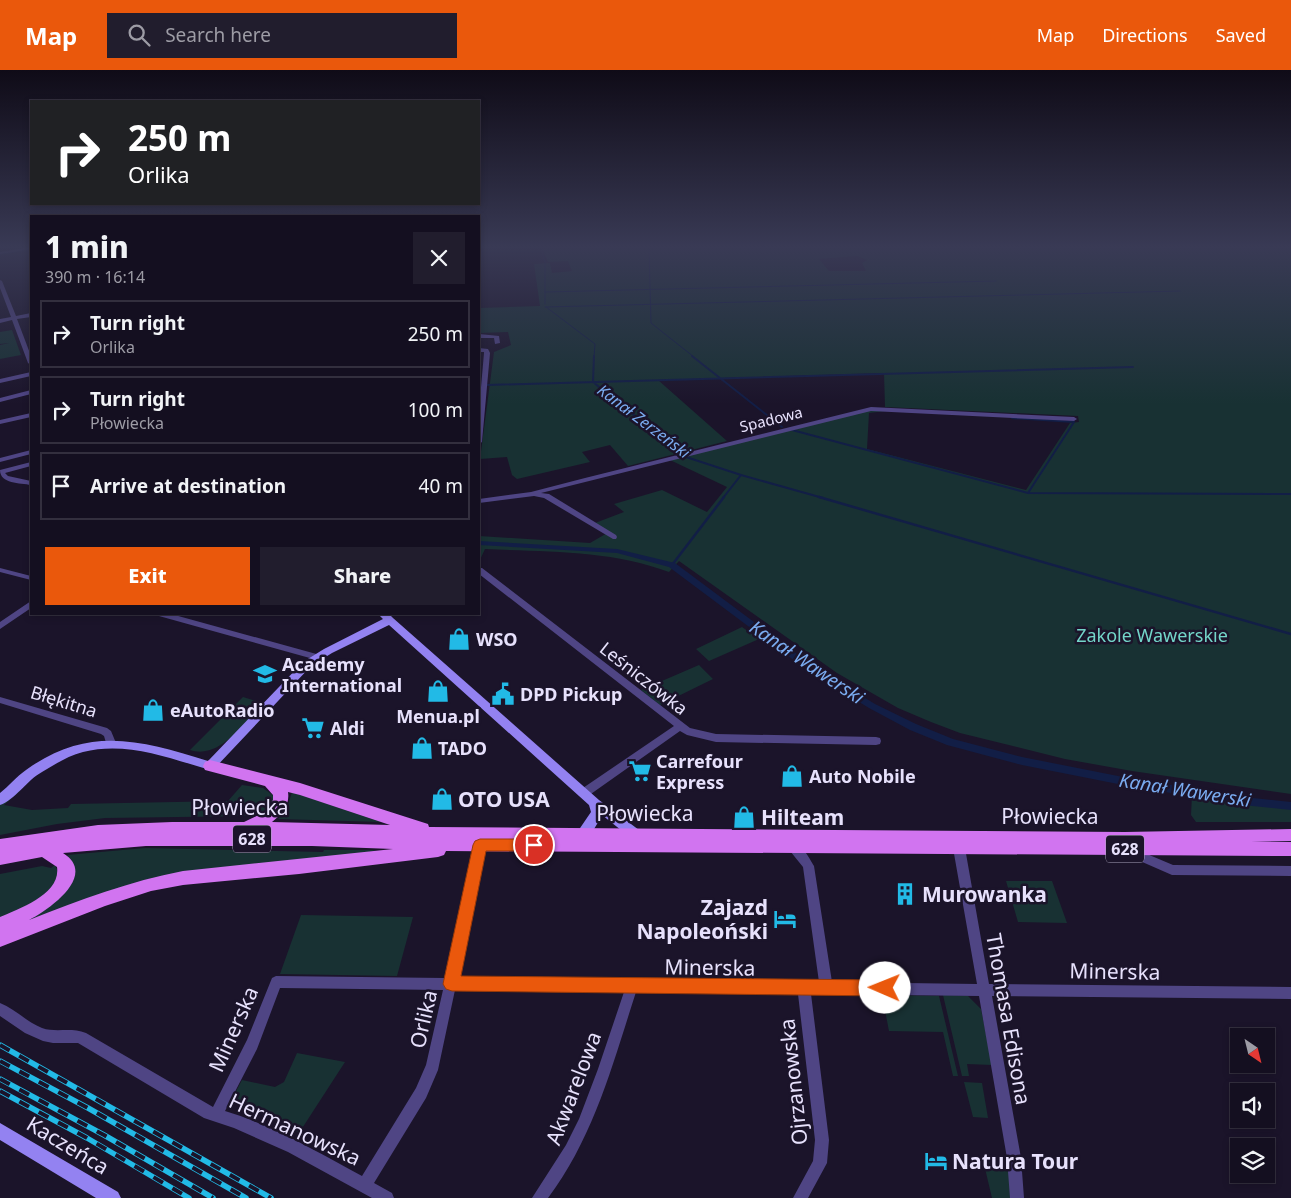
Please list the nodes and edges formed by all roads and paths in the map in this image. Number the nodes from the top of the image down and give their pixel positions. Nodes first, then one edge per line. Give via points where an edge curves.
1 (6, 299) edge
2 (30, 315) edge
3 (14, 319) junction
4 (0, 322) edge
5 (480, 336) edge
6 (497, 344) dead end
7 (482, 350) edge
8 (30, 360) edge
9 (30, 374) edge
10 (0, 381) edge
11 (30, 392) edge
12 (0, 400) edge
13 (480, 411) edge
14 (30, 415) edge
15 (1074, 419) dead end
16 (0, 422) edge
17 (30, 452) edge
18 (0, 460) edge
19 (30, 464) edge
20 (0, 472) edge
21 (30, 483) edge
22 (533, 494) junction
23 (480, 500) edge
24 (613, 536) dead end
25 (0, 570) edge
26 (480, 571) edge
27 (30, 578) edge
28 (30, 605) edge
29 (166, 615) edge
30 (386, 617) edge
31 (0, 626) edge
32 (317, 657) junction
33 (0, 700) edge
34 (679, 727) junction
35 (876, 740) dead end
36 (111, 743) junction
37 (210, 766) junction
38 (268, 780) junction
39 (13, 788) junction
40 (584, 793) junction
41 (0, 795) edge
42 (0, 800) edge
43 (595, 803) junction
44 (246, 828) junction
45 (434, 834) junction
46 (582, 834) junction
47 (635, 834) junction
48 (1291, 835) edge
49 (463, 845) junction
50 (480, 845) junction
51 (0, 846) edge
52 (792, 846) junction
53 (959, 848) junction
54 (43, 849) junction
55 (1122, 849) junction
56 (1291, 849) edge
57 (0, 858) edge
58 (1291, 871) edge
59 (0, 924) edge
60 (0, 939) edge
61 (452, 984) junction
62 (632, 986) junction
63 (826, 987) junction
64 (804, 988) junction
65 (984, 990) junction
66 (1291, 993) edge
67 (0, 1010) edge
68 (216, 1115) junction
69 (0, 1130) edge
70 (364, 1186) junction
71 (112, 1198) edge
72 (387, 1198) edge
73 (539, 1198) edge
74 (800, 1198) edge
75 (1017, 1198) edge

1 - 3 street
2 - 3 street
3 - 4 street
3 - 8 street
5 - 6 street via 497,337
7 - 13 street
9 - 10 street
11 - 12 street
14 - 16 street
15 - 22 street, Spadowa via 871,409
17 - 18 street
19 - 20 street
20 - 21 street via 6,478
22 - 23 street, Spadowa
22 - 24 street via 546,496
25 - 27 street
26 - 34 street, Leśniczówka
28 - 31 street
29 - 32 street
30 - 32 street
30 - 40 street
32 - 37 street
33 - 36 street, Błękitna via 104,731
34 - 35 street, Leśniczówka via 716,738
34 - 40 street
36 - 37 street via 146,746
36 - 39 street via 85,746 59,756 33,771
37 - 38 main road
38 - 44 main road via 281,793 281,802 268,817
38 - 45 main road
39 - 41 street
39 - 42 street
40 - 43 street
43 - 46 street via 596,813
43 - 47 street
44 - 45 main road, Płowiecka / 628
44 - 51 main road, Płowiecka / 628 via 107,830
45 - 46 main road, Płowiecka / 628
46 - 47 main road, Płowiecka / 628
47 - 48 main road, Płowiecka / 628 via 1117,838
49 - 50 main road, Płowiecka
49 - 54 main road, Płowiecka / 628 via 312,839 146,839
49 - 60 main road via 150,884
50 - 52 main road, Płowiecka / 628
50 - 61 street, Orlika
52 - 53 main road, Płowiecka / 628
52 - 63 street via 808,866
53 - 55 main road, Płowiecka / 628
53 - 65 street, Thomasa Edisona
54 - 57 main road, Płowiecka / 628
54 - 59 main road via 65,863 65,880 47,901
55 - 56 main road, Płowiecka / 628
55 - 58 street, Płowiecka via 1172,870
61 - 62 street, Minerska
61 - 68 street, Minerska via 276,982 252,1044
61 - 70 street, Orlika via 433,1065 424,1086
62 - 64 street, Minerska
62 - 73 street, Akwarelowa via 594,1099 567,1159
63 - 64 street, Minerska
63 - 65 street, Minerska
64 - 74 street, Ojrzanowska via 822,1140 820,1163
65 - 66 street, Minerska
65 - 75 street, Thomasa Edisona via 1014,1158
67 - 68 street, Hermanowska via 47,1036 81,1038
68 - 70 street, Hermanowska via 294,1147
69 - 71 street, Kaczeńca
70 - 72 street, Hermanowska

